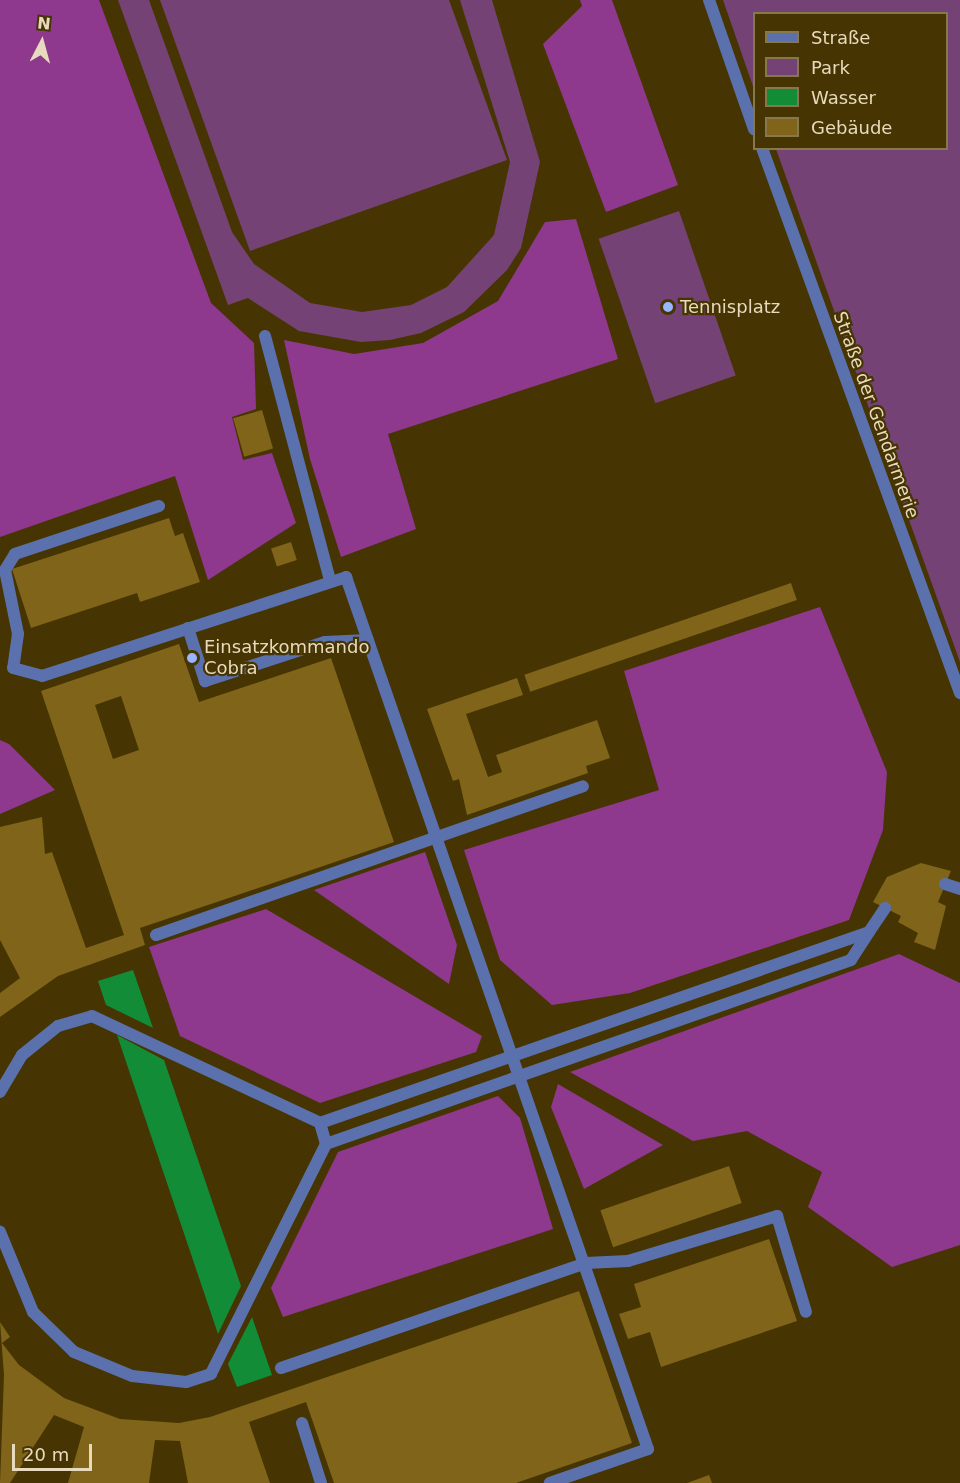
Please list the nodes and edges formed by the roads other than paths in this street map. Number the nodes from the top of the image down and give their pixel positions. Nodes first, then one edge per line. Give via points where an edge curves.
1 (709, 0) edge
2 (753, 126) edge
3 (763, 150) edge
4 (265, 336) dead end
5 (159, 506) dead end
6 (330, 580) junction
7 (188, 628) junction
8 (368, 640) junction
9 (960, 693) edge
10 (583, 786) dead end
11 (436, 837) junction
12 (945, 884) dead end
13 (960, 889) edge
14 (885, 908) dead end
15 (869, 932) junction
16 (156, 935) dead end
17 (511, 1055) junction
18 (519, 1075) junction
19 (0, 1092) edge
20 (320, 1123) junction
21 (326, 1144) junction
22 (0, 1232) edge
23 (586, 1263) junction
24 (806, 1312) dead end
25 (281, 1368) dead end
26 (302, 1423) dead end
27 (321, 1483) edge
28 (550, 1483) edge

1 - 2 street
3 - 9 street, Straße der Gendarmerie
4 - 6 street
5 - 7 street via 15,554 5,570 18,634 13,668 42,676
6 - 7 street
6 - 8 street via 346,577
7 - 8 street via 205,681 325,642
8 - 11 street
10 - 11 street
11 - 16 street
11 - 17 street
12 - 13 street
14 - 15 street
15 - 17 street
15 - 18 street via 851,960
17 - 18 street
17 - 20 street
18 - 21 street
18 - 23 street
19 - 20 street via 22,1055 58,1026 92,1016
20 - 21 street
21 - 22 street via 211,1374 186,1382 132,1376 74,1352 33,1312
23 - 24 street via 628,1261 777,1216
23 - 25 street
23 - 28 street via 648,1449
26 - 27 street

